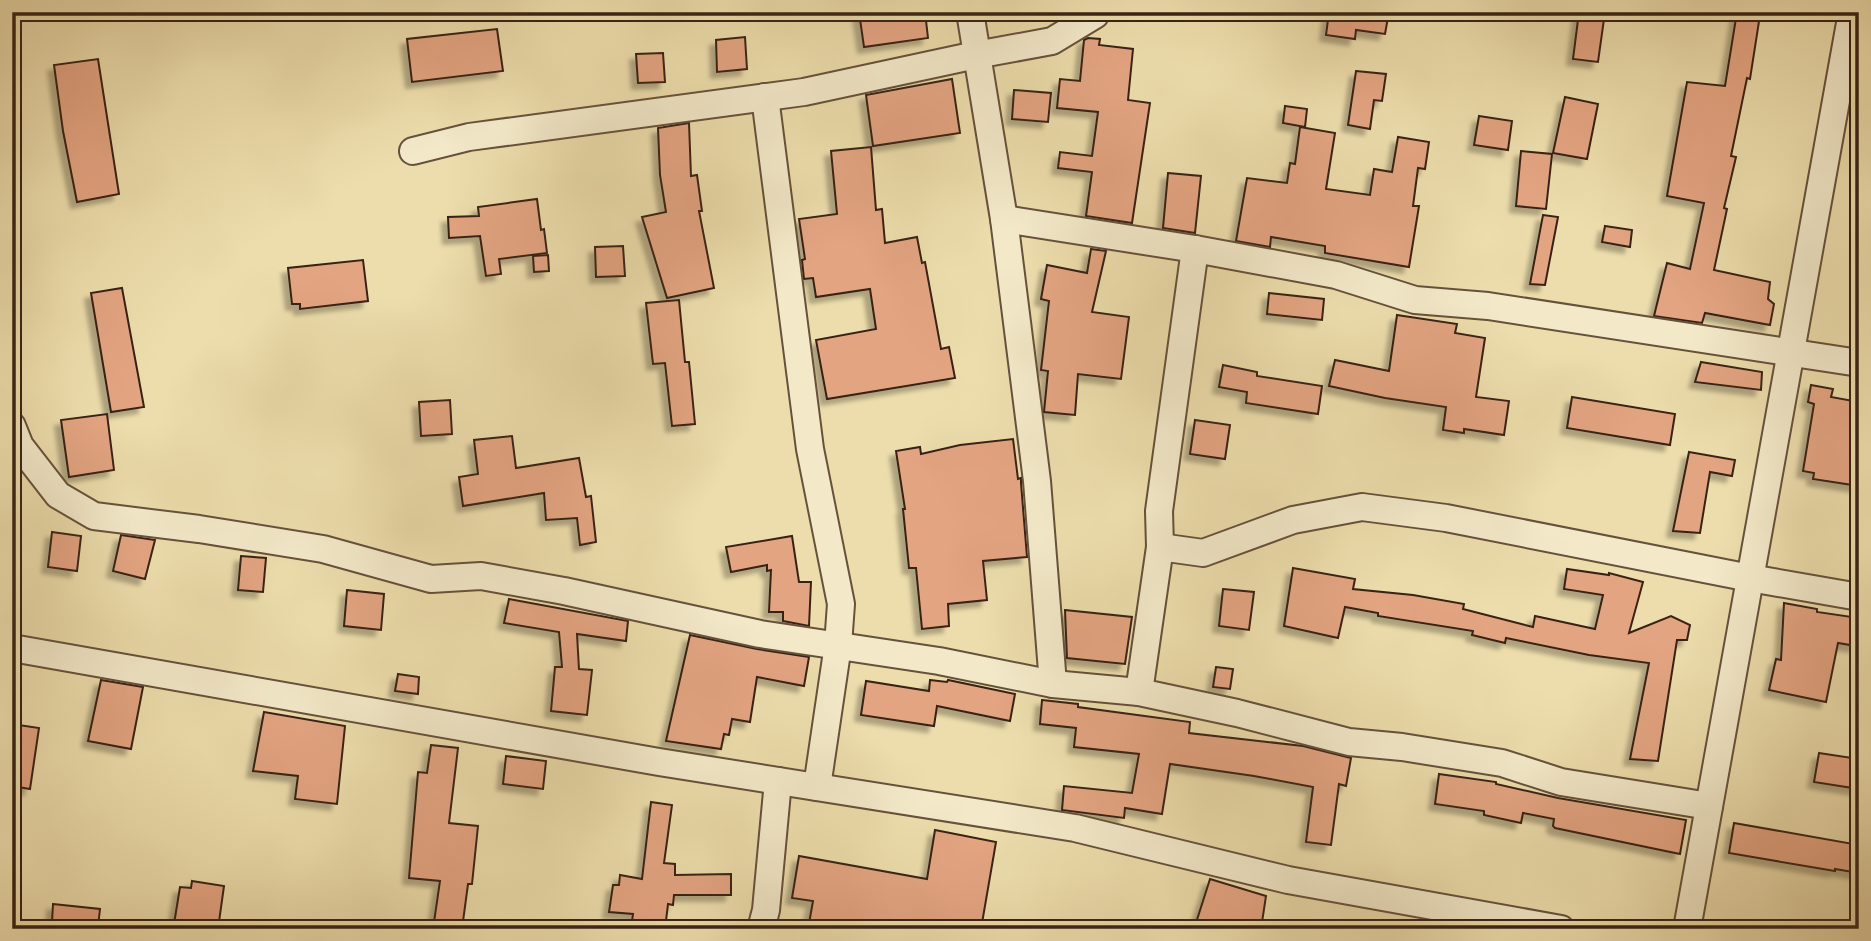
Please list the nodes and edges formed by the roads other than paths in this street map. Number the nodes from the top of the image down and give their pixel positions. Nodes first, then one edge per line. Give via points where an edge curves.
1 (970, 12) edge
2 (1852, 12) edge
3 (1095, 15) dead end
4 (976, 55) junction
5 (765, 97) junction
6 (413, 151) dead end
7 (1004, 219) junction
8 (1195, 249) junction
9 (1791, 352) junction
10 (1859, 363) edge
11 (12, 426) edge
12 (1160, 547) junction
13 (1750, 578) junction
14 (1859, 597) edge
15 (838, 645) junction
16 (12, 648) edge
17 (1053, 684) junction
18 (1139, 692) junction
19 (778, 781) junction
20 (817, 787) junction
21 (1709, 806) junction
22 (1464, 920) edge
23 (761, 929) edge
24 (1561, 929) edge
25 (1687, 929) edge

1 - 4 street
2 - 9 street
3 - 4 street via 1052,41
4 - 5 street
4 - 7 street
5 - 6 street via 469,137
5 - 15 street via 810,449 841,604
7 - 8 street
7 - 17 street via 1037,481
8 - 9 street via 1336,275 1415,300 1488,306
8 - 12 street via 1159,511
9 - 10 street
9 - 13 street
11 - 15 street via 20,446 58,495 94,516 323,549 431,579 481,576 760,634
12 - 13 street via 1203,553 1293,520 1362,507 1446,518
12 - 18 street
13 - 14 street
13 - 21 street
15 - 17 street
15 - 20 street
16 - 19 street
17 - 18 street
18 - 21 street via 1349,742 1502,763 1561,782
19 - 20 street
19 - 23 street
20 - 22 street via 1075,828
21 - 25 street
22 - 24 street

